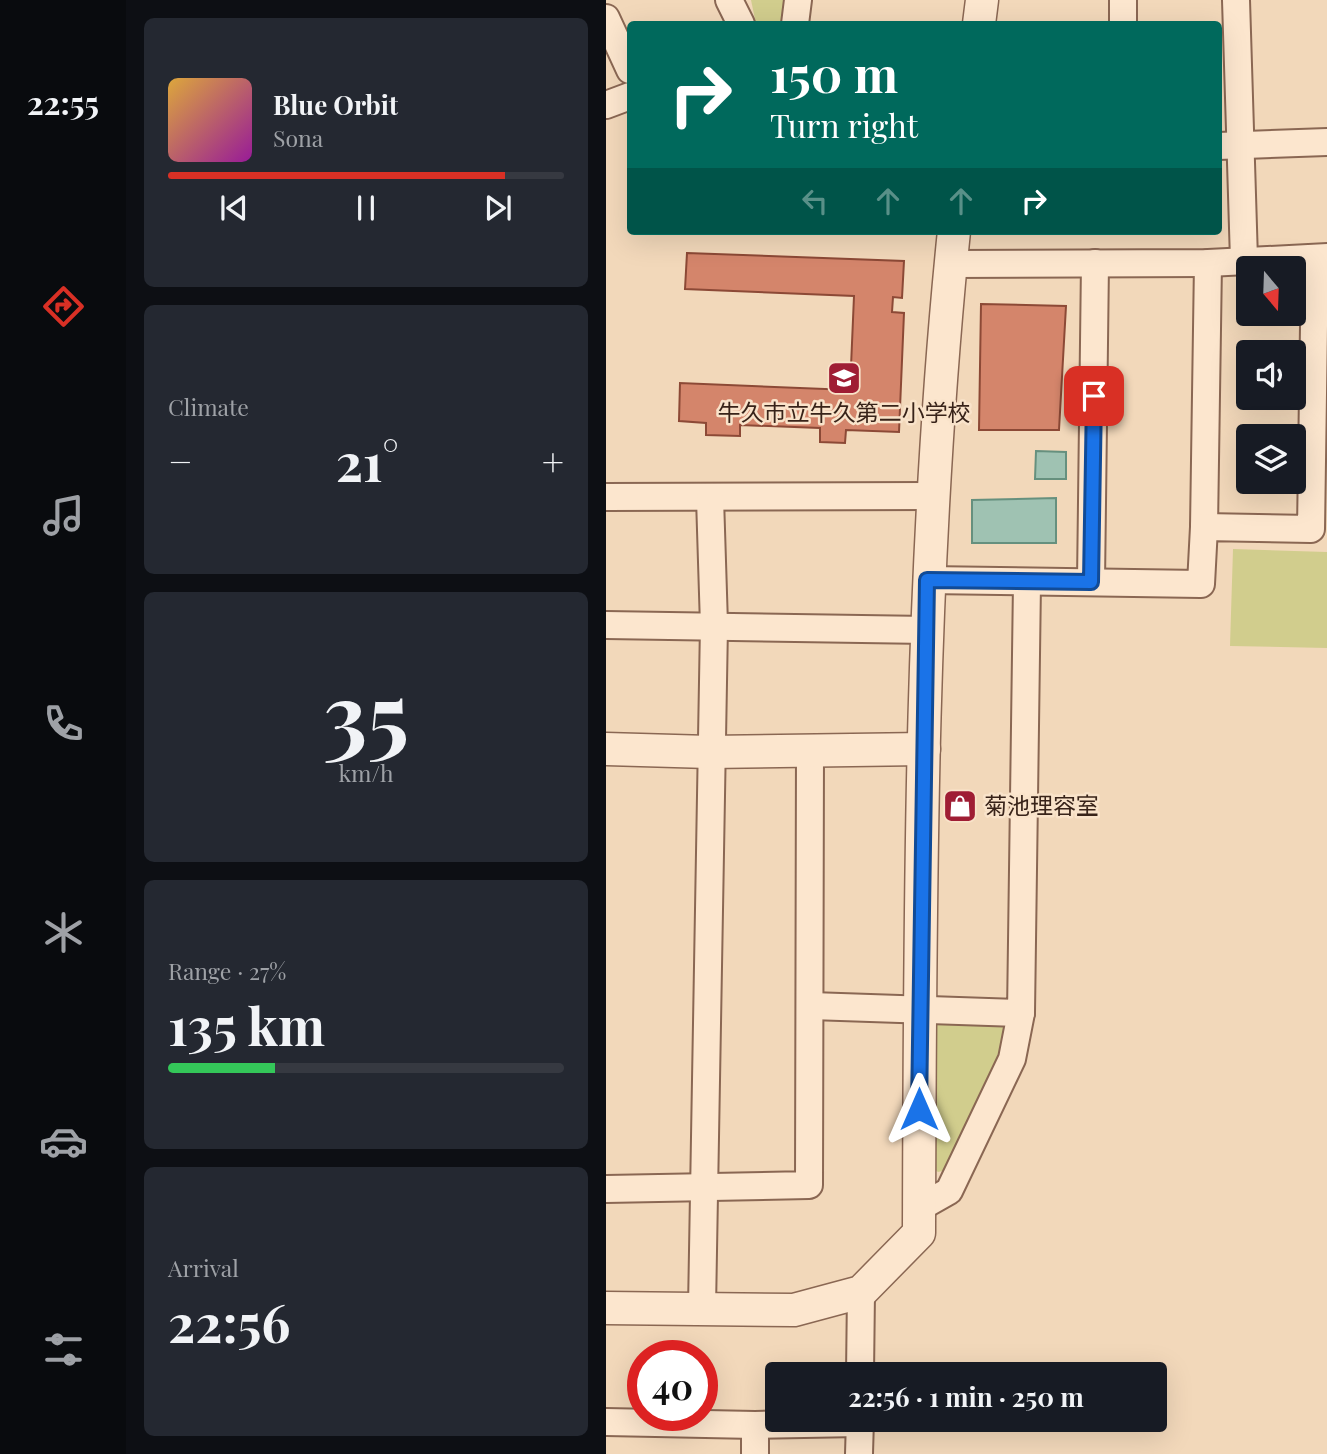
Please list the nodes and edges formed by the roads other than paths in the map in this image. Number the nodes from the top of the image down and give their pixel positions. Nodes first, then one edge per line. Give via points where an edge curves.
1 (729, 0) edge
2 (798, 0) edge
3 (982, 0) edge
4 (1123, 0) edge
5 (1236, 0) edge
6 (606, 18) edge
7 (740, 21) edge
8 (795, 21) edge
9 (979, 21) edge
10 (1123, 21) edge
11 (627, 64) edge
12 (627, 97) edge
13 (606, 105) edge
14 (1328, 142) edge
15 (1229, 146) edge
16 (954, 235) edge
17 (1243, 256) edge
18 (1321, 258) edge
19 (1236, 261) edge
20 (1095, 263) junction
21 (1208, 263) junction
22 (950, 264) junction
23 (606, 496) edge
24 (931, 496) junction
25 (710, 498) junction
26 (1204, 527) junction
27 (1319, 529) edge
28 (927, 580) junction
29 (1091, 582) junction
30 (1027, 583) junction
31 (606, 625) edge
32 (714, 625) junction
33 (928, 630) junction
34 (606, 749) edge
35 (924, 749) junction
36 (810, 750) junction
37 (709, 752) junction
38 (606, 770) edge
39 (811, 1006) junction
40 (918, 1010) junction
41 (1021, 1013) junction
42 (606, 1189) edge
43 (704, 1189) junction
44 (919, 1208) junction
45 (861, 1292) junction
46 (606, 1308) edge
47 (702, 1308) junction
48 (860, 1362) edge
49 (606, 1422) edge
50 (755, 1425) junction
51 (765, 1425) edge
52 (860, 1432) edge
53 (755, 1454) edge
54 (859, 1454) edge

1 - 7 street
2 - 8 street
3 - 9 street
4 - 10 street
5 - 15 street
6 - 11 street
12 - 13 street
14 - 15 street
15 - 17 street
16 - 22 street
18 - 27 street
19 - 21 street
20 - 21 street
20 - 22 street
20 - 29 street
21 - 26 street
22 - 24 street
23 - 25 street
24 - 25 street
24 - 28 street
25 - 32 street
26 - 27 street
26 - 29 street via 1201,584
28 - 30 street
28 - 33 street
29 - 30 street
30 - 41 street
31 - 32 street
32 - 33 street
32 - 37 street
33 - 35 street
34 - 37 street
34 - 38 street
35 - 36 street
35 - 40 street
36 - 37 street
36 - 39 street
37 - 43 street
39 - 40 street
39 - 43 street via 809,1185
40 - 41 street
40 - 44 street
41 - 44 street via 1008,1069 950,1191
42 - 43 street
43 - 47 street
44 - 45 street via 919,1233
45 - 47 street via 794,1310
45 - 48 street
46 - 47 street
49 - 50 street
50 - 51 street
50 - 53 street
52 - 54 street

